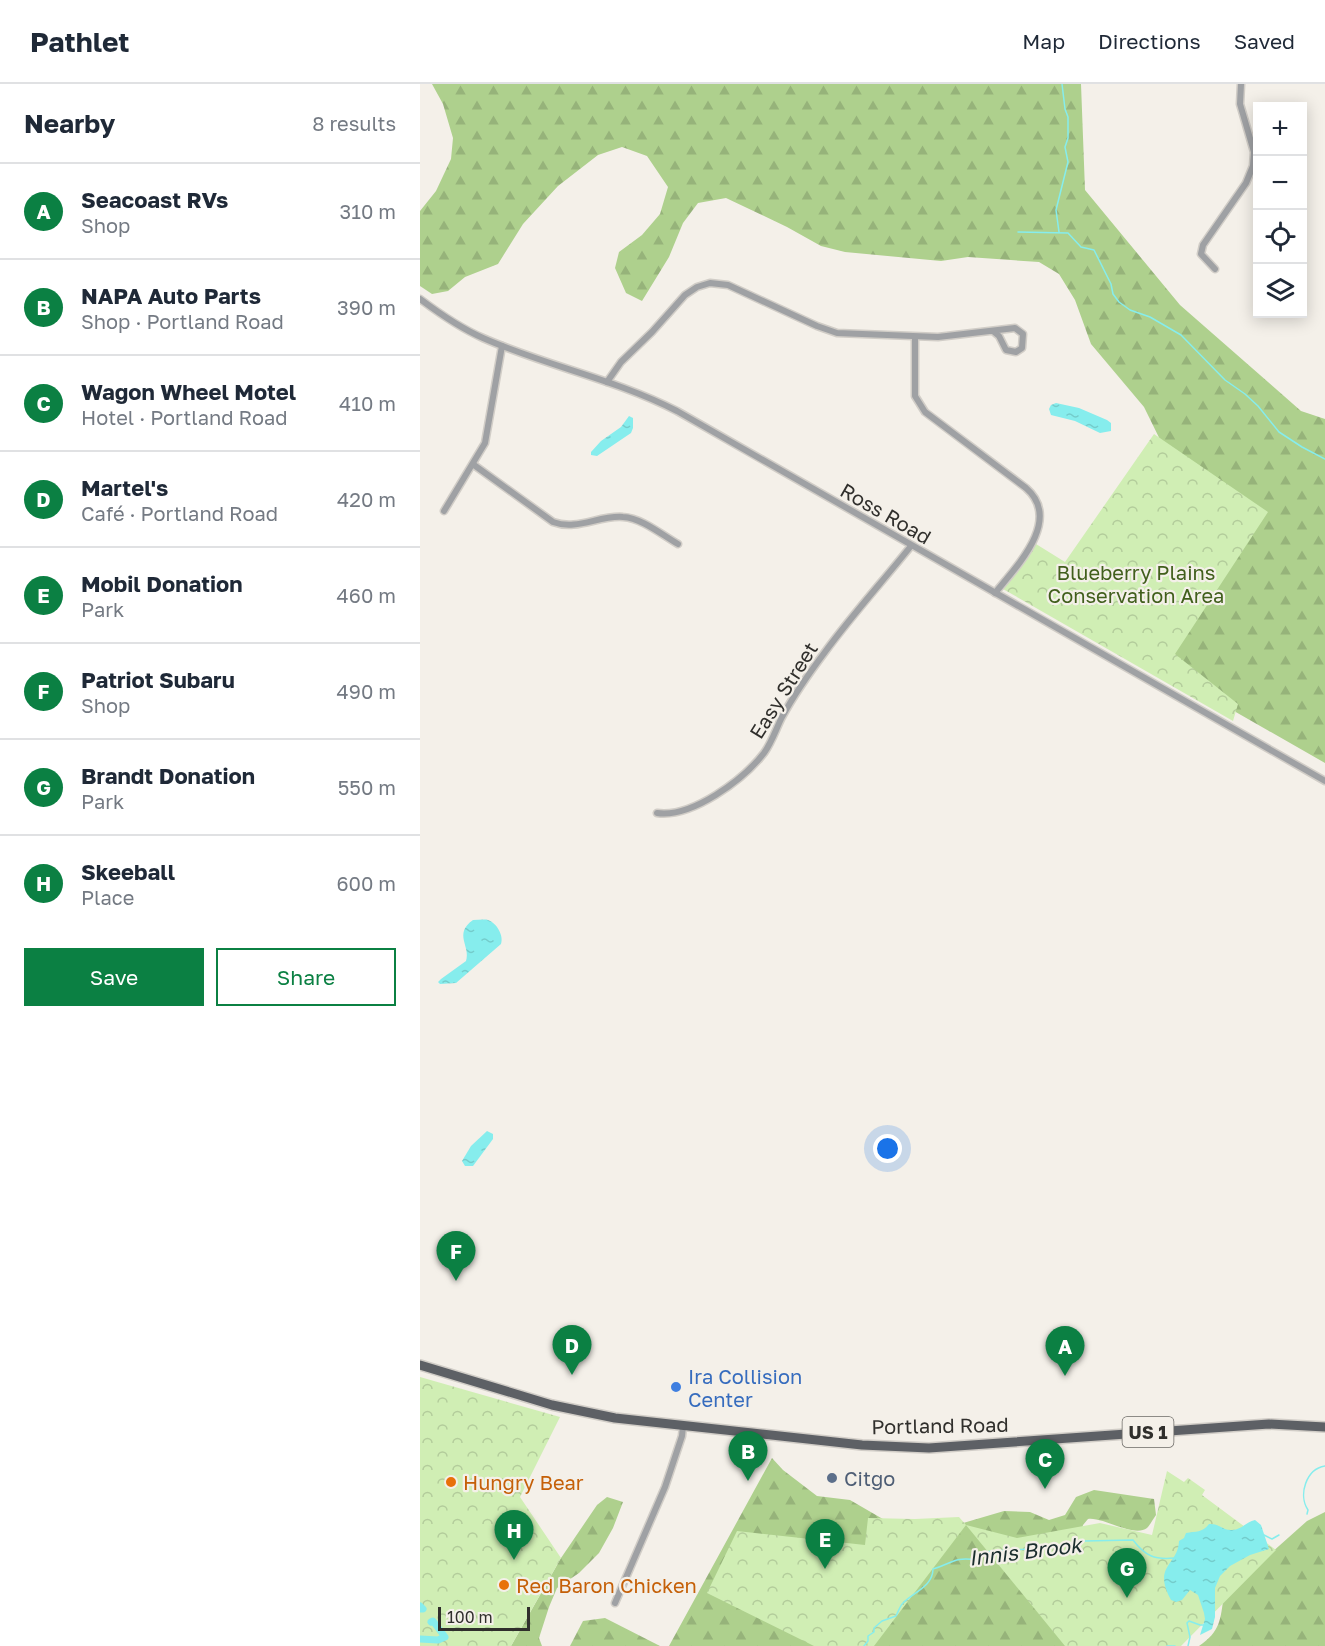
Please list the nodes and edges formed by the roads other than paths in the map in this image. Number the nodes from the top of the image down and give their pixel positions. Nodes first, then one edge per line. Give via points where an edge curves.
1 (1241, 84) edge
2 (1215, 269) dead end
3 (420, 299) edge
4 (993, 331) junction
5 (915, 337) junction
6 (502, 346) junction
7 (607, 382) junction
8 (474, 465) junction
9 (444, 511) dead end
10 (678, 544) dead end
11 (911, 546) junction
12 (995, 593) junction
13 (1325, 781) edge
14 (657, 813) dead end
15 (420, 1365) edge
16 (683, 1426) junction
17 (1325, 1427) edge
18 (615, 1603) dead end

1 - 2 street via 1240,104 1254,152 1254,166 1203,245 1201,254
3 - 6 street, Ross Road via 465,329
4 - 4 street via 1020,330 1024,338 1022,348 1016,352 1006,350
4 - 5 street
5 - 7 street via 828,330 728,285 710,283 685,295
5 - 12 street via 915,396 925,412 1026,488 1039,506 1036,534
6 - 7 street, Ross Road
6 - 8 street via 488,433
7 - 11 street, Ross Road via 677,411
8 - 9 street
8 - 10 street via 553,522 580,525 625,517
11 - 12 street, Ross Road
11 - 14 street, Easy Street via 824,653 754,765 697,806 678,813
12 - 13 street, Ross Road
15 - 16 main road, Portland Road / US 1 via 552,1405
16 - 17 main road, Portland Road / US 1 via 914,1448 1260,1424
16 - 18 street via 665,1487

